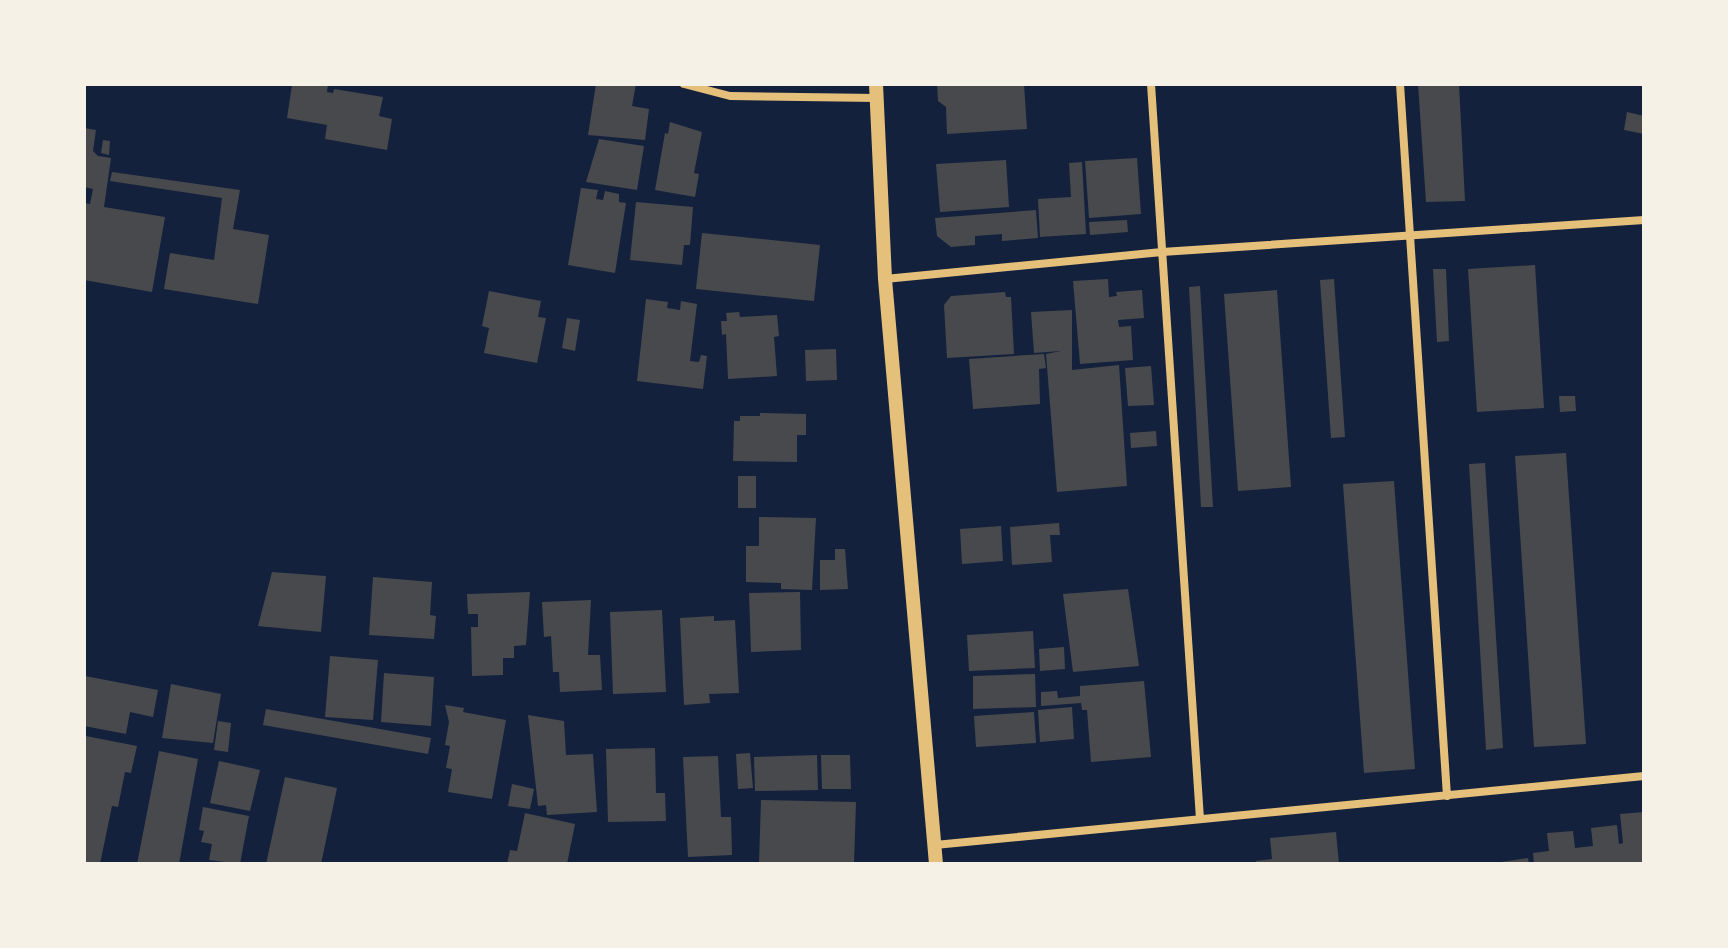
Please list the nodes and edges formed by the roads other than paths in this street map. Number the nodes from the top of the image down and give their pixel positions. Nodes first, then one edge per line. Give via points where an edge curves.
1 (684, 84) edge
2 (1151, 84) edge
3 (1400, 84) edge
4 (876, 91) edge
5 (1644, 220) edge
6 (1408, 235) junction
7 (1162, 252) junction
8 (885, 279) junction
9 (1644, 776) edge
10 (1447, 796) junction
11 (1200, 819) junction
12 (935, 845) junction
13 (936, 864) edge

1 - 4 street via 730,96
2 - 7 street
3 - 6 street
4 - 8 street
5 - 6 street
6 - 7 street
6 - 10 street
7 - 8 street
7 - 11 street
8 - 12 street
9 - 10 street
10 - 11 street
11 - 12 street
12 - 13 street

